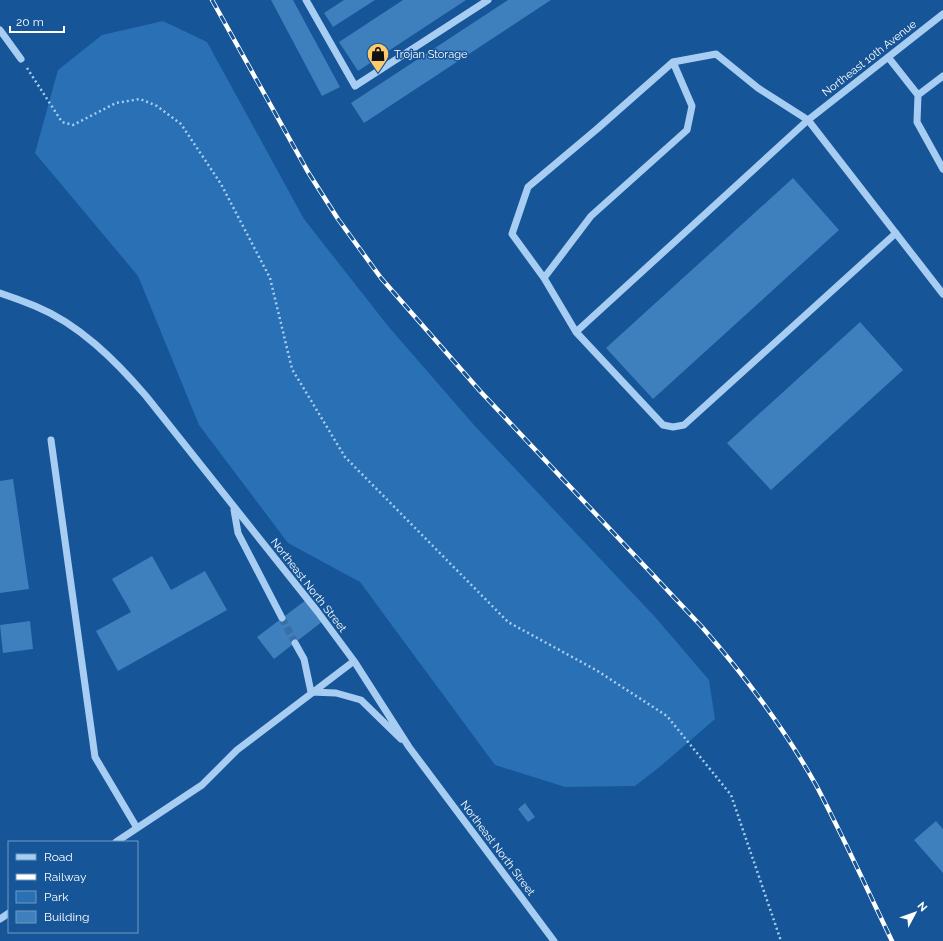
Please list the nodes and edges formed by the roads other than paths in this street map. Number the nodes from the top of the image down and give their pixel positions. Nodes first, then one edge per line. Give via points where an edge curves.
1 (306, 0) edge
2 (488, 0) edge
3 (943, 14) edge
4 (0, 30) edge
5 (888, 57) junction
6 (21, 59) road end
7 (673, 62) junction
8 (943, 76) edge
9 (918, 95) junction
10 (808, 120) junction
11 (943, 169) edge
12 (896, 234) junction
13 (544, 278) junction
14 (0, 293) edge
15 (943, 294) edge
16 (576, 332) junction
17 (51, 440) dead end
18 (234, 508) junction
19 (282, 618) tunnel mouth
20 (295, 643) tunnel mouth
21 (354, 661) junction
22 (311, 692) junction
23 (409, 747) junction
24 (137, 828) junction
25 (118, 841) edge
26 (554, 941) edge

1 - 2 street via 355,86
3 - 5 street, Northeast 10th Avenue
4 - 6 street
5 - 9 street
5 - 10 street, Northeast 10th Avenue
7 - 10 street via 716,54 758,88
7 - 13 street via 692,106 687,130 591,216
7 - 13 street via 528,187 512,234
8 - 9 street
9 - 11 street via 917,122
10 - 12 street
10 - 16 street, Northeast 10th Avenue
12 - 15 street
12 - 16 street via 684,425 673,428 663,425
13 - 16 street
14 - 18 street, Northeast North Street via 36,306 70,325 122,368
17 - 24 street via 95,757
18 - 19 street via 238,533
18 - 21 street, Northeast North Street via 317,610
20 - 22 street via 304,659
21 - 22 street
21 - 23 street, Northeast North Street
22 - 23 street via 336,692 361,700
22 - 24 street via 237,750 202,785
23 - 26 street, Northeast North Street
24 - 25 street

